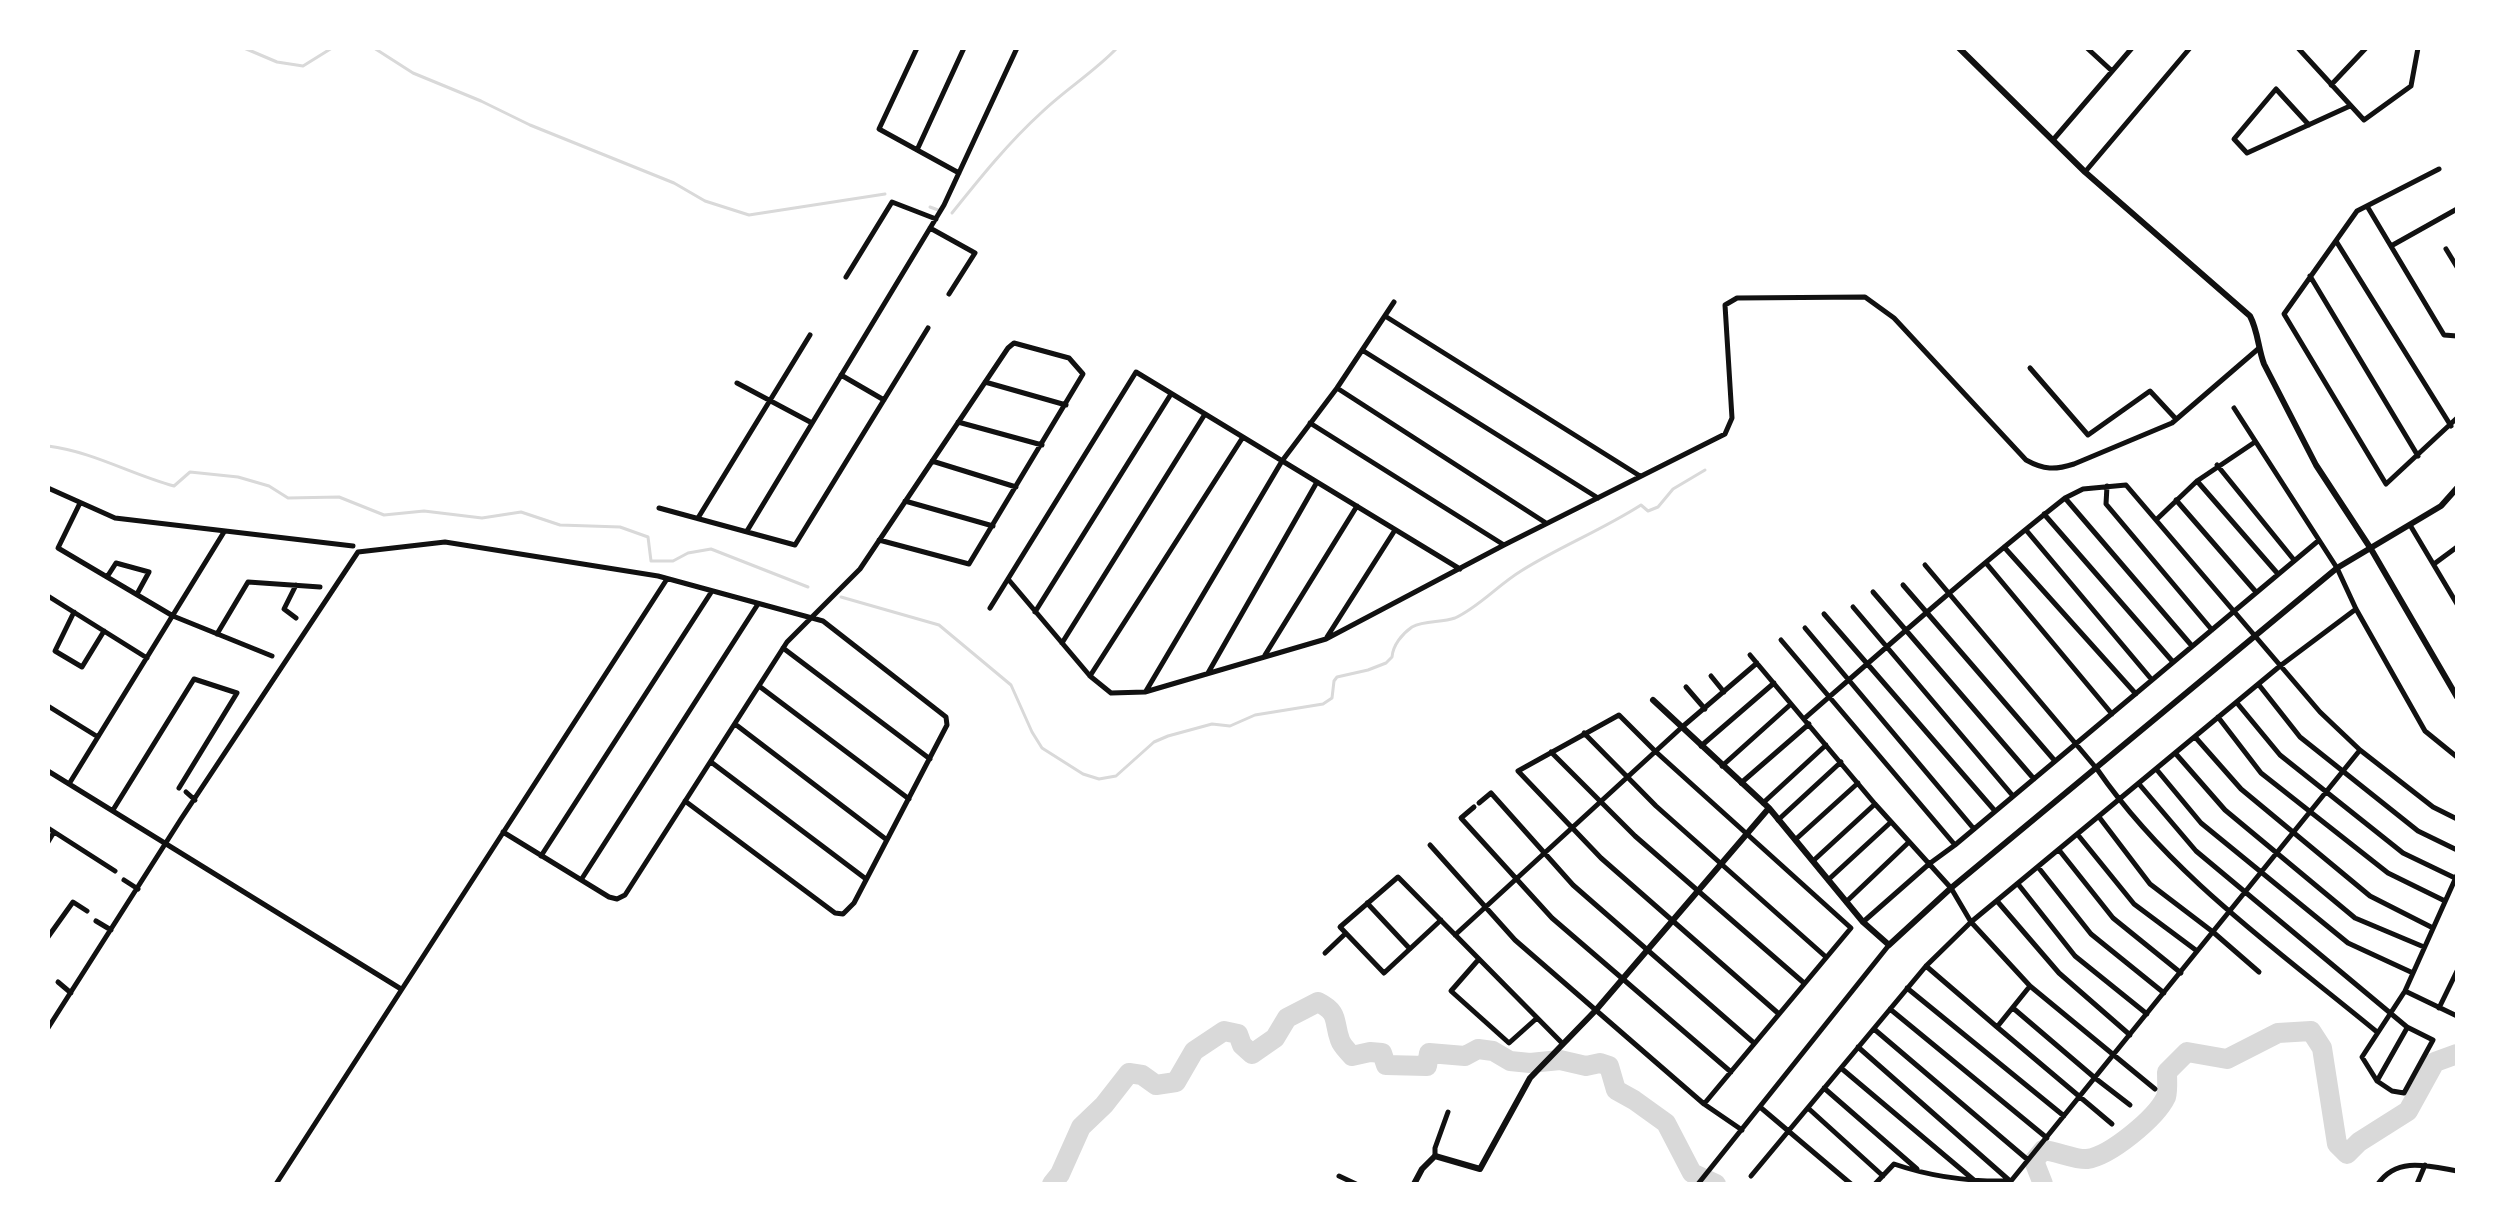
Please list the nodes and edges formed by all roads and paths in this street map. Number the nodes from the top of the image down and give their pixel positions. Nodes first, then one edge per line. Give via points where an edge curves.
1 (917, 48) edge
2 (964, 48) edge
3 (1017, 48) edge
4 (1959, 48) edge
5 (2087, 48) edge
6 (2132, 48) edge
7 (2190, 48) edge
8 (2298, 48) edge
9 (2418, 48) edge
10 (2364, 49) edge
11 (2112, 71) junction
12 (2331, 85) junction
13 (2350, 106) junction
14 (2309, 125) junction
15 (2053, 140) junction
16 (917, 150) junction
17 (2439, 169) dead end
18 (2085, 172) junction
19 (959, 173) junction
20 (2367, 206) junction
21 (2457, 209) edge
22 (936, 219) junction
23 (930, 228) junction
24 (2336, 241) junction
25 (2391, 246) junction
26 (2446, 249) dead end
27 (2457, 267) edge
28 (2310, 276) junction
29 (846, 277) dead end
30 (949, 294) dead end
31 (1394, 302) dead end
32 (1385, 316) junction
33 (928, 328) dead end
34 (810, 335) dead end
35 (2457, 336) edge
36 (2258, 349) junction
37 (1362, 350) junction
38 (2030, 368) dead end
39 (841, 375) junction
40 (985, 382) junction
41 (737, 383) dead end
42 (1337, 388) junction
43 (1171, 394) junction
44 (770, 400) junction
45 (884, 400) junction
46 (1066, 405) junction
47 (2234, 408) dead end
48 (1205, 414) junction
49 (2457, 418) edge
50 (2176, 420) junction
51 (958, 422) junction
52 (812, 423) junction
53 (1310, 423) junction
54 (2451, 426) junction
55 (1243, 437) junction
56 (2255, 442) junction
57 (1042, 445) junction
58 (2418, 456) junction
59 (932, 461) junction
60 (1282, 461) junction
61 (2217, 465) junction
62 (1641, 477) junction
63 (2197, 481) junction
64 (1317, 482) junction
65 (2107, 486) junction
66 (1016, 487) junction
67 (48, 488) edge
68 (2457, 488) edge
69 (1598, 498) junction
70 (2065, 498) junction
71 (2176, 500) junction
72 (905, 501) junction
73 (80, 502) junction
74 (1357, 506) junction
75 (659, 508) dead end
76 (2044, 514) junction
77 (698, 518) junction
78 (2156, 520) junction
79 (1546, 524) junction
80 (2410, 525) junction
81 (993, 526) junction
82 (1395, 530) junction
83 (2026, 530) junction
84 (747, 531) junction
85 (224, 532) junction
86 (879, 540) junction
87 (2318, 541) junction
88 (1504, 545) junction
89 (353, 546) dead end
90 (2004, 547) junction
91 (2457, 547) edge
92 (2371, 549) junction
93 (2294, 560) junction
94 (1986, 563) junction
95 (2434, 564) junction
96 (1925, 565) dead end
97 (2337, 568) junction
98 (1461, 569) junction
99 (2278, 574) junction
100 (107, 577) junction
101 (667, 579) junction
102 (1008, 579) junction
103 (296, 585) junction
104 (1903, 585) dead end
105 (320, 587) dead end
106 (712, 591) junction
107 (1873, 592) dead end
108 (2256, 592) junction
109 (1949, 593) junction
110 (137, 594) junction
111 (48, 596) edge
112 (2456, 599) edge
113 (758, 604) junction
114 (1853, 607) dead end
115 (990, 608) dead end
116 (2356, 609) junction
117 (2234, 611) junction
118 (74, 612) junction
119 (1035, 612) junction
120 (1824, 614) dead end
121 (1927, 615) junction
122 (173, 616) junction
123 (296, 618) dead end
124 (812, 619) junction
125 (1805, 628) dead end
126 (1907, 630) junction
127 (2212, 630) junction
128 (104, 631) junction
129 (217, 634) junction
130 (2256, 635) junction
131 (1326, 639) junction
132 (1781, 640) dead end
133 (1062, 643) junction
134 (2192, 646) junction
135 (783, 648) junction
136 (1888, 648) junction
137 (1750, 655) dead end
138 (272, 656) dead end
139 (1264, 657) junction
140 (147, 658) junction
141 (2173, 662) junction
142 (1757, 663) junction
143 (1868, 663) junction
144 (2280, 666) junction
145 (1208, 674) junction
146 (1090, 676) junction
147 (1711, 676) dead end
148 (1848, 679) junction
149 (2152, 680) junction
150 (1774, 683) junction
151 (2259, 685) junction
152 (759, 686) junction
153 (1686, 687) dead end
154 (1145, 692) junction
155 (1724, 692) junction
156 (2136, 694) junction
157 (1829, 697) junction
158 (2457, 697) edge
159 (250, 699) dead end
160 (1653, 700) dead end
161 (259, 703) junction
162 (2237, 703) junction
163 (1791, 704) junction
164 (48, 706) edge
165 (1705, 709) junction
166 (2112, 714) junction
167 (2218, 717) junction
168 (1806, 722) junction
169 (735, 724) junction
170 (1681, 728) junction
171 (1584, 733) junction
172 (98, 737) junction
173 (2196, 738) junction
174 (2075, 744) junction
175 (1826, 745) junction
176 (1701, 746) junction
177 (2360, 750) junction
178 (1655, 751) junction
179 (1551, 752) junction
180 (2176, 754) junction
181 (2457, 757) edge
182 (930, 759) junction
183 (2055, 761) junction
184 (711, 762) junction
185 (1841, 762) junction
186 (1722, 766) junction
187 (2097, 769) junction
188 (2157, 770) junction
189 (48, 771) edge
190 (2342, 772) junction
191 (1628, 777) junction
192 (2034, 779) junction
193 (1741, 783) junction
194 (1858, 783) junction
195 (69, 784) junction
196 (2139, 784) junction
197 (179, 788) dead end
198 (186, 792) dead end
199 (2326, 792) junction
200 (2013, 796) junction
201 (909, 799) junction
202 (195, 800) junction
203 (685, 801) junction
204 (2119, 801) junction
205 (1600, 802) junction
206 (1875, 804) junction
207 (1766, 805) junction
208 (113, 810) junction
209 (1995, 811) junction
210 (2310, 812) junction
211 (2099, 817) junction
212 (2457, 819) edge
213 (1778, 820) junction
214 (1891, 822) junction
215 (1572, 828) junction
216 (1974, 829) junction
217 (51, 830) edge
218 (503, 832) junction
219 (2294, 832) junction
220 (1746, 833) junction
221 (2078, 835) junction
222 (887, 840) junction
223 (1795, 840) junction
224 (48, 842) edge
225 (1909, 842) junction
226 (1430, 845) dead end
227 (1955, 845) junction
228 (2059, 850) junction
229 (2457, 850) edge
230 (2278, 852) junction
231 (1544, 854) junction
232 (541, 856) junction
233 (1813, 861) junction
234 (1721, 863) junction
235 (1929, 864) junction
236 (2038, 867) junction
237 (115, 871) dead end
238 (2262, 872) junction
239 (2456, 877) edge
240 (1516, 879) junction
241 (124, 880) dead end
242 (581, 880) junction
243 (867, 880) junction
244 (1828, 880) junction
245 (2018, 884) junction
246 (1951, 888) junction
247 (138, 889) junction
248 (1698, 891) junction
249 (2247, 892) junction
250 (1997, 901) junction
251 (2445, 901) junction
252 (1846, 902) junction
253 (1367, 903) junction
254 (1485, 907) junction
255 (87, 911) dead end
256 (2230, 911) junction
257 (1441, 920) junction
258 (1673, 920) junction
259 (96, 921) dead end
260 (1863, 922) junction
261 (1971, 922) junction
262 (2433, 928) junction
263 (111, 930) junction
264 (2213, 932) junction
265 (1345, 934) junction
266 (1455, 935) junction
267 (48, 937) edge
268 (1889, 945) junction
269 (2424, 947) junction
270 (1410, 949) junction
271 (1648, 949) junction
272 (2197, 951) junction
273 (1325, 953) dead end
274 (1826, 957) junction
275 (1479, 959) junction
276 (1926, 966) junction
277 (2259, 972) dead end
278 (2457, 972) edge
279 (2181, 973) junction
280 (2413, 973) junction
281 (1622, 980) junction
282 (58, 982) dead end
283 (1804, 983) junction
284 (2030, 986) junction
285 (1907, 988) junction
286 (401, 990) junction
287 (2405, 991) junction
288 (71, 993) junction
289 (2164, 993) junction
290 (2013, 1008) junction
291 (2439, 1008) junction
292 (1890, 1009) junction
293 (1596, 1010) junction
294 (2390, 1012) junction
295 (1779, 1014) junction
296 (2147, 1014) junction
297 (2457, 1016) edge
298 (1537, 1018) junction
299 (1997, 1027) junction
300 (2407, 1027) junction
301 (48, 1028) edge
302 (1874, 1029) junction
303 (2377, 1032) junction
304 (2130, 1035) junction
305 (1754, 1043) junction
306 (1563, 1044) junction
307 (1858, 1047) junction
308 (2112, 1054) junction
309 (1841, 1068) junction
310 (1731, 1072) junction
311 (2095, 1078) junction
312 (2377, 1081) junction
313 (1824, 1088) junction
314 (2155, 1089) dead end
315 (2079, 1097) junction
316 (1704, 1104) junction
317 (2130, 1105) dead end
318 (1760, 1107) junction
319 (1808, 1108) junction
320 (1448, 1112) dead end
321 (2064, 1116) junction
322 (2112, 1124) dead end
323 (1742, 1130) junction
324 (1789, 1131) junction
325 (2047, 1138) junction
326 (1435, 1156) junction
327 (2028, 1160) junction
328 (2425, 1165) junction
329 (1956, 1166) junction
330 (2457, 1171) edge
331 (1921, 1173) junction
332 (1339, 1176) dead end
333 (1751, 1176) dead end
334 (1883, 1176) junction
335 (1950, 1177) junction
336 (2011, 1181) junction
337 (1976, 1182) junction
338 (276, 1184) edge
339 (1356, 1184) edge
340 (1414, 1184) edge
341 (1698, 1184) edge
342 (1851, 1184) edge
343 (1875, 1184) edge
344 (2378, 1184) edge
345 (2417, 1184) edge

1 - 16 street via 879,129
2 - 16 street
3 - 19 street
4 - 15 street
5 - 11 street
6 - 11 street
7 - 18 street
8 - 12 street
9 - 13 street via 2411,86 2364,120
10 - 12 street
11 - 15 street
12 - 13 street
13 - 14 street
14 - 14 street via 2247,153 2234,139 2276,89
15 - 18 street
16 - 19 street
17 - 20 street
18 - 36 street via 2250,316
19 - 22 street
20 - 24 street via 2357,211
20 - 25 street
21 - 25 street
22 - 23 street
22 - 29 street via 892,202
23 - 30 street via 975,253
23 - 39 street
24 - 28 street
24 - 54 street
25 - 35 street via 2444,335
26 - 27 street
28 - 58 street
28 - 58 street via 2284,314 2386,484
31 - 32 street
32 - 37 street
32 - 62 street
33 - 45 street
34 - 44 street
36 - 50 street
36 - 92 street via 2316,465
37 - 42 street
37 - 69 street
38 - 50 street via 2088,435 2150,391
39 - 45 street
39 - 52 street
40 - 46 street
40 - 46 street via 1014,343 1069,358 1083,374
40 - 51 street
41 - 44 street
42 - 53 street
42 - 79 street
43 - 48 street
43 - 102 street via 1136,372
43 - 119 street
44 - 52 street
44 - 77 street
45 - 84 street via 795,545
46 - 57 street
47 - 56 street
48 - 55 street
48 - 133 street
49 - 54 street
50 - 62 street via 2074,464 2041,468 2026,460 1894,318 1865,297 1737,298 1725,305 1732,418 1725,434
51 - 57 street
51 - 59 street
52 - 84 street
53 - 60 street
53 - 88 street
54 - 58 street
55 - 60 street
55 - 146 street
56 - 61 street
56 - 87 street
57 - 66 street
59 - 66 street
59 - 72 street
60 - 64 street
60 - 154 street
61 - 63 street
61 - 93 street
62 - 69 street
63 - 71 street
63 - 99 street
64 - 74 street
64 - 145 street
65 - 70 street
65 - 78 street via 2126,485
65 - 127 street via 2106,504
66 - 81 street
67 - 73 street
68 - 80 street via 2441,506
69 - 79 street
70 - 76 street
70 - 134 street
71 - 78 street
71 - 108 street
72 - 81 street
72 - 86 street
73 - 85 street via 115,518
73 - 100 street via 58,548
74 - 82 street
74 - 139 street
75 - 77 street
76 - 83 street
76 - 141 street
77 - 84 street
78 - 117 street
79 - 88 street
80 - 92 street
80 - 95 street
81 - 86 street via 969,564
82 - 98 street
82 - 131 street
83 - 90 street
83 - 149 street
85 - 89 street
85 - 122 street
86 - 124 street via 860,569
87 - 93 street
87 - 97 street
88 - 98 street
90 - 94 street
90 - 156 street
91 - 95 street
92 - 97 street
92 - 158 street
93 - 99 street
94 - 109 street
94 - 166 street
95 - 112 street
96 - 109 street
97 - 116 street
97 - 130 street
98 - 131 street
99 - 108 street
100 - 110 street
100 - 110 street via 116,563 149,572
101 - 106 street
101 - 161 street via 445,542 358,552
101 - 218 street
102 - 115 street
102 - 119 street
103 - 105 street
103 - 123 street via 284,609
103 - 129 street via 248,582
104 - 121 street
106 - 113 street
106 - 232 street
107 - 126 street
108 - 117 street
109 - 121 street
109 - 174 street
110 - 122 street
111 - 118 street
113 - 124 street
113 - 242 street
114 - 136 street
116 - 144 street
116 - 181 street via 2425,731
117 - 127 street
117 - 130 street
118 - 128 street
118 - 128 street via 55,651 82,667
119 - 133 street
120 - 143 street
121 - 126 street
121 - 183 street
122 - 129 street
122 - 140 street
124 - 135 street
124 - 182 street via 823,621 946,717
125 - 148 street
126 - 136 street
126 - 192 street
127 - 134 street
128 - 140 street
129 - 138 street
130 - 144 street
130 - 187 street
131 - 139 street
132 - 157 street
133 - 146 street
134 - 141 street
135 - 152 street
135 - 182 street
136 - 143 street
136 - 200 street
137 - 142 street
139 - 145 street
140 - 172 street
141 - 149 street
142 - 150 street
142 - 155 street
143 - 148 street
143 - 209 street
144 - 151 street
144 - 177 street
145 - 154 street
146 - 154 street via 1111,693
147 - 155 street
148 - 157 street
148 - 216 street
149 - 156 street
150 - 163 street
150 - 176 street
151 - 162 street
151 - 190 street via 2300,737
152 - 169 street
152 - 201 street
153 - 165 street
155 - 165 street
156 - 166 street
157 - 168 street
157 - 227 street
159 - 161 street
160 - 170 street
161 - 202 street
162 - 167 street
162 - 199 street via 2280,755
163 - 168 street
163 - 186 street
164 - 172 street
165 - 170 street
166 - 174 street
167 - 173 street
167 - 210 street via 2261,773
168 - 175 street
168 - 193 street
169 - 184 street
169 - 222 street
170 - 176 street
170 - 178 street
171 - 178 street via 1619,715
171 - 179 street
171 - 191 street
172 - 195 street
173 - 180 street
173 - 219 street via 2241,789
174 - 183 street
174 - 187 street
175 - 185 street
175 - 207 street
176 - 186 street
177 - 190 street
177 - 212 street via 2433,807
178 - 191 street
178 - 220 street
179 - 205 street
179 - 215 street via 1518,771
180 - 188 street
180 - 230 street via 2225,810
182 - 201 street
183 - 192 street
184 - 203 street
184 - 243 street
185 - 194 street
185 - 213 street
186 - 193 street
187 - 204 street
187 - 246 street
188 - 196 street
188 - 238 street via 2201,823
189 - 195 street
190 - 199 street
190 - 229 street via 2418,831
191 - 205 street
191 - 234 street
192 - 200 street
193 - 207 street
194 - 206 street
194 - 223 street
195 - 208 street
196 - 204 street
196 - 249 street via 2189,845
197 - 208 street via 237,693 194,679
198 - 202 street
199 - 210 street
199 - 239 street via 2403,853
200 - 209 street
201 - 222 street
202 - 247 street
203 - 242 street via 625,895 609,897
203 - 243 street via 835,913 849,911
204 - 211 street
204 - 256 street via 2173,861
205 - 215 street
205 - 248 street
206 - 214 street
206 - 233 street
207 - 213 street
207 - 220 street
208 - 286 street
209 - 216 street
210 - 219 street
210 - 251 street via 2388,873
211 - 221 street
211 - 264 street via 2150,884
213 - 223 street
214 - 225 street
214 - 244 street
215 - 231 street
215 - 258 street
216 - 227 street
217 - 224 street
217 - 237 street
218 - 232 street
218 - 286 street
219 - 230 street
219 - 262 street via 2370,896
220 - 234 street
220 - 274 street via 1851,928
221 - 228 street
221 - 272 street via 2134,904
222 - 243 street
223 - 233 street
225 - 235 street
225 - 252 street
226 - 254 street
227 - 235 street
228 - 236 street
228 - 279 street via 2113,918
230 - 238 street
230 - 269 street via 2355,918
231 - 240 street
231 - 240 street via 1491,793 1461,818
231 - 271 street
232 - 242 street
233 - 244 street
234 - 248 street
234 - 274 street
235 - 246 street
235 - 260 street
236 - 245 street
236 - 289 street via 2091,934
238 - 249 street
238 - 280 street via 2348,943
239 - 251 street
240 - 254 street
240 - 281 street
241 - 247 street
244 - 252 street
245 - 250 street
245 - 296 street via 2075,956
246 - 261 street
246 - 268 street
247 - 263 street
248 - 258 street
248 - 283 street
249 - 256 street
249 - 294 street
250 - 261 street
250 - 304 street via 2059,973
251 - 262 street
252 - 260 street
253 - 257 street via 1398,877
253 - 265 street via 1340,927
253 - 270 street
254 - 266 street
254 - 293 street
255 - 267 street via 73,902
256 - 264 street
256 - 303 street
257 - 266 street
257 - 270 street
258 - 271 street
258 - 295 street
259 - 263 street
260 - 268 street
261 - 276 street
261 - 284 street
262 - 269 street
263 - 288 street
264 - 272 street
264 - 277 street
265 - 270 street via 1384,973
265 - 273 street
266 - 275 street
268 - 318 street
269 - 280 street
271 - 281 street
271 - 305 street
272 - 279 street
274 - 283 street
275 - 298 street
275 - 298 street via 1451,991 1509,1043
276 - 285 street
276 - 299 street
278 - 291 street
279 - 289 street
280 - 287 street
281 - 293 street
281 - 310 street
282 - 288 street
283 - 295 street
284 - 290 street
284 - 308 street
285 - 292 street
285 - 321 street
286 - 338 street
287 - 291 street
287 - 294 street
288 - 301 street
289 - 296 street
290 - 299 street
290 - 311 street
291 - 297 street
292 - 302 street
292 - 325 street
293 - 306 street
293 - 316 street
294 - 300 street
294 - 303 street
295 - 305 street
296 - 304 street
298 - 306 street
299 - 315 street
300 - 312 street
300 - 312 street via 2433,1040 2404,1093
302 - 307 street
302 - 327 street
303 - 312 street via 2362,1057
304 - 308 street
305 - 310 street
306 - 326 street via 1530,1078 1480,1169
307 - 309 street
307 - 336 street
308 - 311 street
308 - 314 street
309 - 313 street
309 - 329 street
310 - 316 street
311 - 315 street
311 - 317 street
313 - 319 street
313 - 331 street
315 - 321 street
315 - 322 street
316 - 323 street
318 - 323 street
318 - 324 street
319 - 324 street
319 - 334 street
320 - 326 street
321 - 325 street
323 - 341 street
324 - 333 street
324 - 342 street
325 - 327 street
326 - 340 street
327 - 336 street
328 - 330 street
328 - 344 street via 2396,1168
328 - 345 street
329 - 335 street
329 - 337 street
331 - 334 street via 1894,1164
331 - 335 street
332 - 339 street
334 - 343 street
335 - 337 street
336 - 337 street

